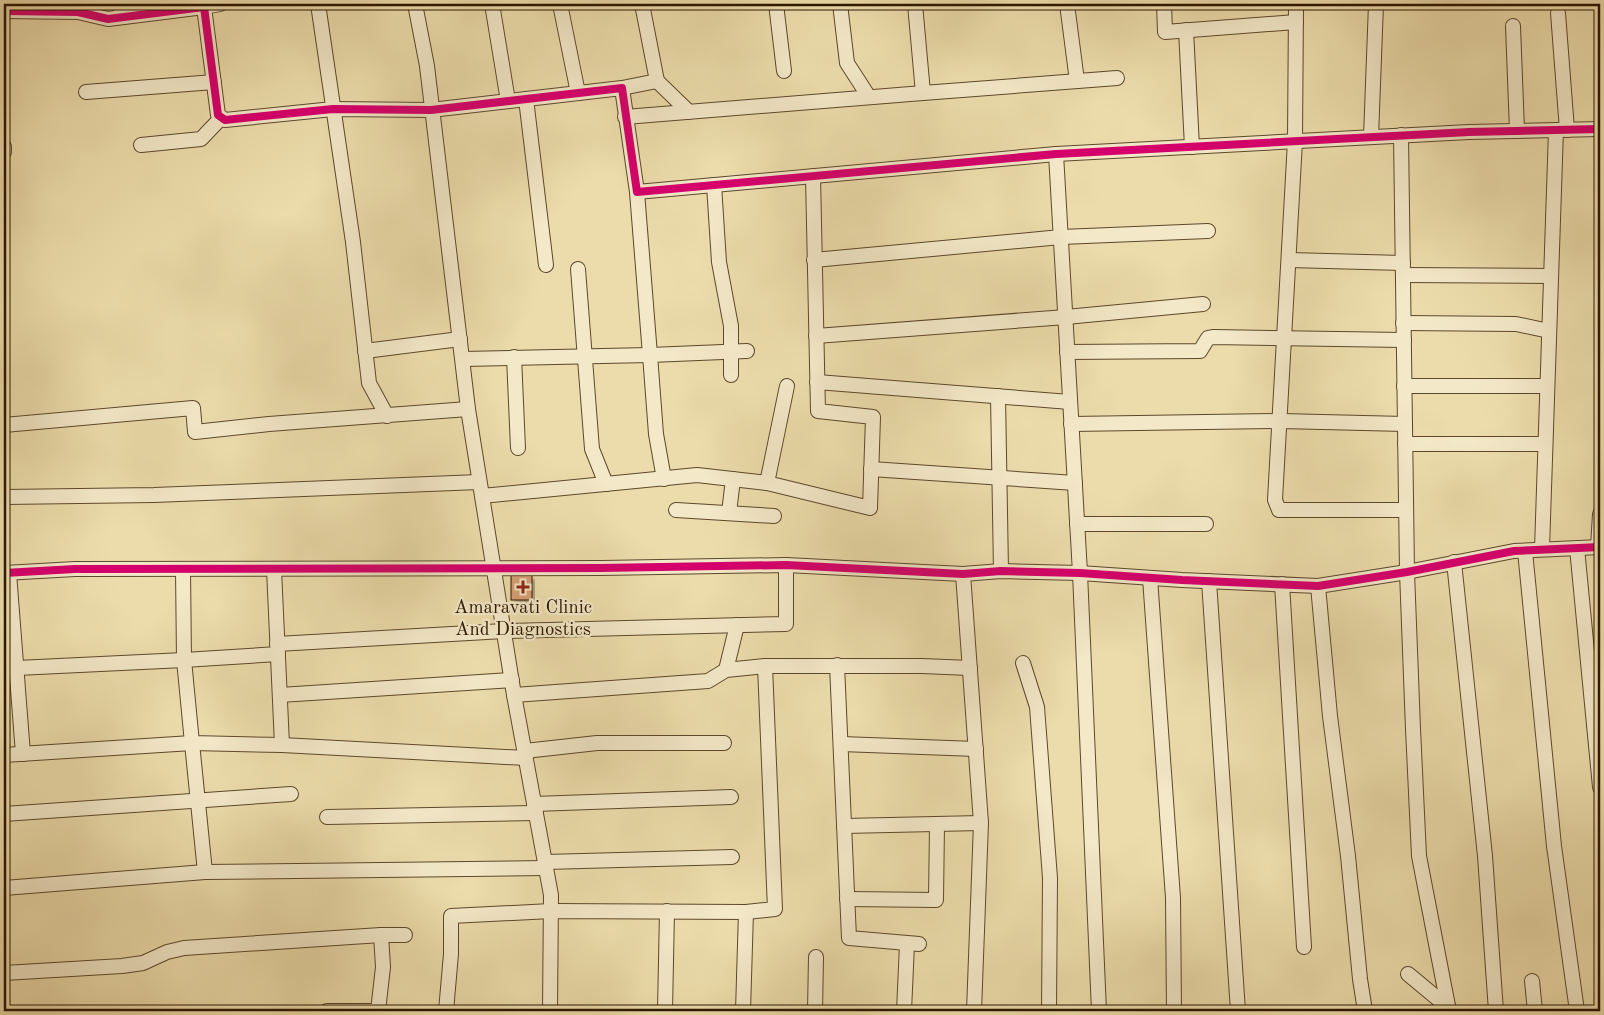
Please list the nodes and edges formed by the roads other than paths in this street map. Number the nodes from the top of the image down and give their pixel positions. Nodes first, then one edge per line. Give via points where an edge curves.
1 (129, 4) edge
2 (220, 4) edge
3 (318, 4) edge
4 (415, 4) edge
5 (492, 4) edge
6 (560, 4) edge
7 (642, 4) edge
8 (776, 4) edge
9 (840, 4) edge
10 (915, 4) edge
11 (1067, 4) edge
12 (1164, 4) edge
13 (1296, 4) edge
14 (1376, 4) edge
15 (204, 7) junction
16 (4, 11) edge
17 (1558, 13) dead end
18 (118, 17) junction
19 (1296, 22) junction
20 (1513, 26) dead end
21 (1186, 30) junction
22 (784, 71) dead end
23 (1117, 78) dead end
24 (657, 81) junction
25 (1078, 81) junction
26 (214, 82) junction
27 (622, 88) junction
28 (86, 92) dead end
29 (578, 93) junction
30 (922, 93) junction
31 (869, 97) junction
32 (526, 99) junction
33 (508, 101) junction
34 (333, 109) junction
35 (431, 110) junction
36 (689, 112) junction
37 (625, 117) junction
38 (221, 118) junction
39 (1600, 129) edge
40 (1561, 130) junction
41 (1517, 131) junction
42 (1401, 136) junction
43 (1370, 137) junction
44 (1296, 141) junction
45 (141, 145) dead end
46 (4, 147) edge
47 (1192, 147) junction
48 (4, 151) edge
49 (1056, 154) junction
50 (813, 176) junction
51 (714, 185) junction
52 (636, 192) junction
53 (1208, 231) dead end
54 (1061, 237) junction
55 (814, 260) junction
56 (1289, 260) junction
57 (546, 265) dead end
58 (578, 269) dead end
59 (1403, 269) junction
60 (1551, 276) junction
61 (1203, 304) dead end
62 (1066, 317) junction
63 (1403, 324) junction
64 (1549, 331) junction
65 (816, 336) junction
66 (460, 339) junction
67 (1284, 339) junction
68 (1404, 340) junction
69 (365, 351) junction
70 (747, 351) dead end
71 (730, 352) junction
72 (1067, 352) junction
73 (650, 355) junction
74 (585, 356) junction
75 (514, 357) junction
76 (463, 359) junction
77 (731, 375) dead end
78 (817, 382) junction
79 (787, 386) dead end
80 (1404, 386) junction
81 (1547, 386) junction
82 (998, 396) junction
83 (1070, 402) junction
84 (468, 409) junction
85 (387, 416) junction
86 (1280, 421) junction
87 (1072, 424) junction
88 (1405, 424) junction
89 (4, 425) edge
90 (1405, 444) junction
91 (1545, 444) junction
92 (518, 448) dead end
93 (871, 469) junction
94 (999, 478) junction
95 (664, 479) junction
96 (733, 479) junction
97 (767, 483) junction
98 (1075, 483) junction
99 (606, 484) junction
100 (481, 489) junction
101 (4, 497) edge
102 (676, 510) dead end
103 (1406, 510) junction
104 (729, 513) junction
105 (1600, 514) edge
106 (774, 516) dead end
107 (1077, 524) junction
108 (1206, 524) dead end
109 (1599, 547) edge
110 (1577, 548) junction
111 (1542, 550) junction
112 (1525, 551) junction
113 (1454, 562) junction
114 (786, 566) junction
115 (494, 568) junction
116 (184, 569) junction
117 (274, 569) junction
118 (1001, 571) junction
119 (1407, 572) junction
120 (7, 573) edge
121 (1080, 573) junction
122 (963, 574) junction
123 (1150, 578) junction
124 (1209, 581) junction
125 (1282, 584) junction
126 (1318, 586) junction
127 (737, 625) junction
128 (504, 631) junction
129 (278, 649) junction
130 (184, 660) junction
131 (1023, 664) dead end
132 (765, 666) junction
133 (837, 666) junction
134 (17, 668) junction
135 (970, 668) junction
136 (726, 670) junction
137 (512, 680) junction
138 (280, 695) junction
139 (514, 695) junction
140 (192, 743) junction
141 (724, 743) dead end
142 (842, 744) junction
143 (282, 745) junction
144 (976, 749) junction
145 (23, 754) junction
146 (525, 754) junction
147 (4, 755) edge
148 (1600, 787) edge
149 (291, 794) dead end
150 (731, 797) dead end
151 (198, 801) junction
152 (535, 809) junction
153 (4, 814) edge
154 (327, 817) dead end
155 (981, 823) junction
156 (937, 824) junction
157 (844, 826) junction
158 (732, 857) dead end
159 (546, 865) junction
160 (205, 872) junction
161 (4, 888) edge
162 (847, 899) junction
163 (551, 911) junction
164 (667, 911) junction
165 (746, 912) junction
166 (381, 935) junction
167 (406, 935) dead end
168 (1304, 947) dead end
169 (816, 956) dead end
170 (4, 973) edge
171 (1408, 974) dead end
172 (1532, 982) dead end
173 (1449, 1010) edge
174 (327, 1011) edge
175 (378, 1011) edge
176 (446, 1011) edge
177 (550, 1011) edge
178 (665, 1011) edge
179 (744, 1011) edge
180 (815, 1011) edge
181 (904, 1011) edge
182 (974, 1011) edge
183 (1050, 1011) edge
184 (1099, 1011) edge
185 (1174, 1011) edge
186 (1238, 1011) edge
187 (1365, 1011) edge
188 (1496, 1011) edge
189 (1536, 1011) edge
190 (1577, 1011) edge

1 - 18 street
2 - 15 street
3 - 34 street
4 - 35 street via 427,66
5 - 33 street
6 - 29 street
7 - 24 street
8 - 22 street
9 - 31 street via 847,63
10 - 30 street
11 - 25 street
12 - 21 street via 1165,32
13 - 19 street
14 - 43 street
15 - 18 street
15 - 26 street
16 - 18 street via 78,12 108,19
17 - 40 street
19 - 21 street
19 - 44 street
20 - 41 street
21 - 47 street
23 - 25 street
24 - 27 street
24 - 36 street
25 - 30 street
26 - 28 street
26 - 38 street
27 - 29 street
27 - 37 street
29 - 32 street
30 - 31 street
31 - 36 street
32 - 33 street
32 - 57 street
33 - 35 street
34 - 35 street
34 - 38 street
34 - 69 street
35 - 66 street
36 - 37 street
37 - 52 street
38 - 45 street via 201,140
39 - 40 street
40 - 41 street
40 - 60 street
41 - 42 street
42 - 43 street
42 - 59 street
43 - 44 street
44 - 47 street
44 - 56 street
46 - 48 street
47 - 49 street
49 - 50 street
49 - 54 street
50 - 51 street
50 - 55 street
51 - 52 street
51 - 71 street via 719,262 731,326
52 - 73 street
53 - 54 street
54 - 55 street
54 - 62 street
55 - 65 street
56 - 59 street
56 - 67 street
58 - 74 street
59 - 60 street
59 - 63 street
60 - 64 street
61 - 62 street
62 - 65 street
62 - 72 street
63 - 64 street via 1516,324
63 - 68 street
64 - 81 street
65 - 78 street
66 - 69 street
66 - 76 street
67 - 68 street
67 - 72 street via 1208,338 1200,351
67 - 86 street
68 - 80 street
69 - 85 street via 369,383
70 - 71 street
71 - 73 street
71 - 77 street
72 - 83 street
73 - 74 street
73 - 95 street via 656,434
74 - 75 street
74 - 99 street via 592,449
75 - 76 street
75 - 92 street
76 - 84 street
78 - 82 street
78 - 93 street via 818,412 873,417
79 - 97 street
80 - 81 street
80 - 88 street
81 - 91 street
82 - 83 street
82 - 94 street
83 - 87 street
84 - 85 street
84 - 100 street
85 - 89 street via 196,432 193,408
86 - 87 street
86 - 88 street
86 - 103 street via 1275,500 1279,510
87 - 98 street
88 - 90 street
90 - 91 street
90 - 103 street
91 - 111 street
93 - 94 street
93 - 97 street via 870,508
94 - 98 street
94 - 118 street
95 - 96 street via 697,475
95 - 99 street
96 - 97 street
96 - 104 street
98 - 107 street
99 - 100 street
100 - 101 street
100 - 115 street
102 - 104 street
103 - 119 street
104 - 106 street
105 - 109 street
107 - 108 street
107 - 121 street
109 - 110 street
110 - 111 street
110 - 148 street
111 - 112 street
112 - 113 street
112 - 190 street via 1554,846
113 - 119 street
113 - 188 street via 1485,856
114 - 115 street
114 - 122 street
114 - 127 street via 786,624
115 - 117 street
115 - 128 street
116 - 117 street
116 - 120 street
116 - 130 street
117 - 129 street
118 - 121 street
118 - 122 street
119 - 126 street
119 - 173 street via 1419,856
120 - 134 street
121 - 123 street
121 - 184 street
122 - 135 street
123 - 124 street
123 - 185 street via 1173,898
124 - 125 street
124 - 186 street
125 - 126 street
125 - 168 street
126 - 187 street
127 - 128 street
127 - 136 street
128 - 129 street
128 - 137 street
129 - 130 street
129 - 138 street
130 - 134 street
130 - 140 street
131 - 183 street via 1037,707 1050,878
132 - 133 street
132 - 136 street
132 - 165 street via 775,909
133 - 135 street
133 - 142 street
134 - 145 street
135 - 144 street
136 - 139 street via 708,681
137 - 138 street
137 - 139 street
138 - 143 street
139 - 146 street
140 - 143 street
140 - 145 street
140 - 151 street
141 - 146 street via 597,743
142 - 144 street
142 - 157 street
143 - 146 street
144 - 155 street
145 - 147 street
146 - 152 street
149 - 151 street
150 - 152 street
151 - 153 street
151 - 160 street
152 - 154 street
152 - 159 street
155 - 156 street
155 - 182 street
156 - 157 street
156 - 162 street via 936,900
157 - 162 street
158 - 159 street
159 - 160 street
159 - 163 street
160 - 161 street
162 - 181 street via 849,938 913,944
163 - 164 street
163 - 176 street via 451,916
163 - 177 street
164 - 165 street
164 - 178 street
165 - 179 street
166 - 167 street
166 - 170 street via 184,948 143,963 122,966
166 - 175 street via 383,967
169 - 180 street
171 - 173 street
172 - 189 street
174 - 175 street

